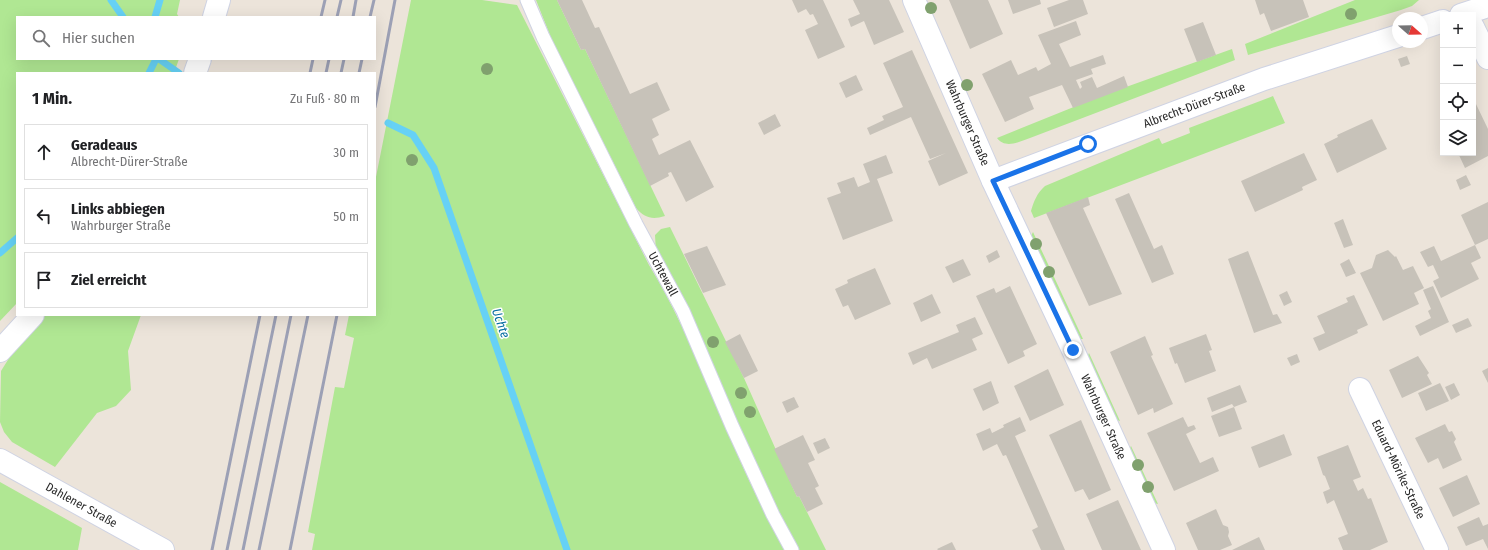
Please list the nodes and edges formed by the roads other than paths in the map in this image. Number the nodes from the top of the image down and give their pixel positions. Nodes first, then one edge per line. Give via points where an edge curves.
1 (219, 0) edge
2 (527, 0) edge
3 (914, 0) edge
4 (1488, 6) edge
5 (1471, 12) edge
6 (214, 16) edge
7 (1440, 22) edge
8 (1428, 26) edge
9 (1476, 35) edge
10 (1392, 38) edge
11 (1488, 58) edge
12 (993, 181) junction
13 (32, 316) edge
14 (0, 351) edge
15 (1360, 389) dead end
16 (0, 460) edge
17 (164, 550) edge
18 (792, 550) edge
19 (1164, 550) edge
20 (1436, 550) edge

1 - 6 street
2 - 18 lane, Uchtewall via 629,210 683,311 732,426
3 - 12 street, Wahrburger Straße
4 - 5 street
7 - 8 street
9 - 11 street
10 - 12 street, Albrecht-Dürer-Straße via 1264,79
12 - 19 street, Wahrburger Straße
13 - 14 street
15 - 20 street, Eduard-Mörike-Straße
16 - 17 street, Dahlener Straße

